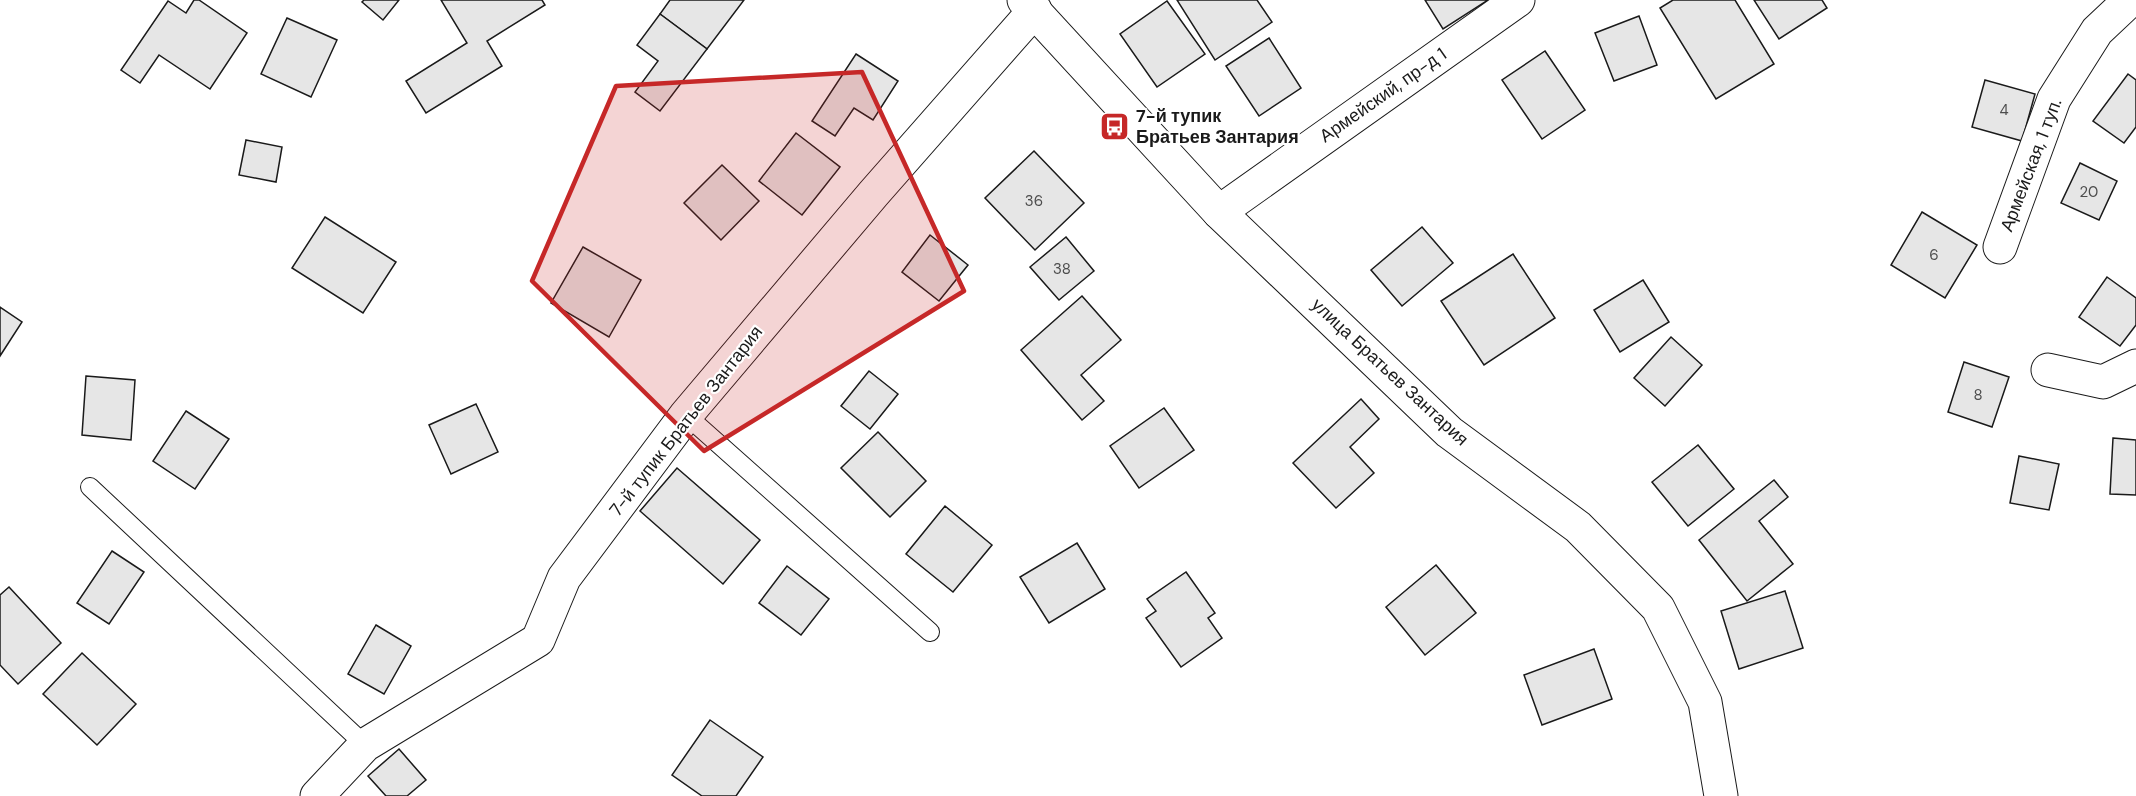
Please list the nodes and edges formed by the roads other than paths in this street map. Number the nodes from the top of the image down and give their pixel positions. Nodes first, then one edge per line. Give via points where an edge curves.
1 (1518, 0) edge
2 (2130, 0) edge
3 (1029, 5) edge
4 (1219, 212) junction
5 (2000, 246) dead end
6 (2136, 366) edge
7 (2048, 370) dead end
8 (686, 416) junction
9 (90, 487) dead end
10 (930, 632) dead end
11 (364, 745) junction
12 (317, 796) edge
13 (1721, 796) edge

1 - 4 street, Армейский, пр-д 1
2 - 5 street, Армейская, 1 туп. via 2097,31 2054,99
3 - 4 street, улица Братьев Зантария
3 - 8 street, 7-й тупик Братьев Зантария
4 - 13 street, улица Братьев Зантария via 1449,432 1578,527 1658,608 1705,702
6 - 7 street via 2103,382
8 - 10 lane
8 - 11 street, 7-й тупик Братьев Зантария via 564,578 538,640
9 - 11 lane
11 - 12 street, 7-й тупик Братьев Зантария

